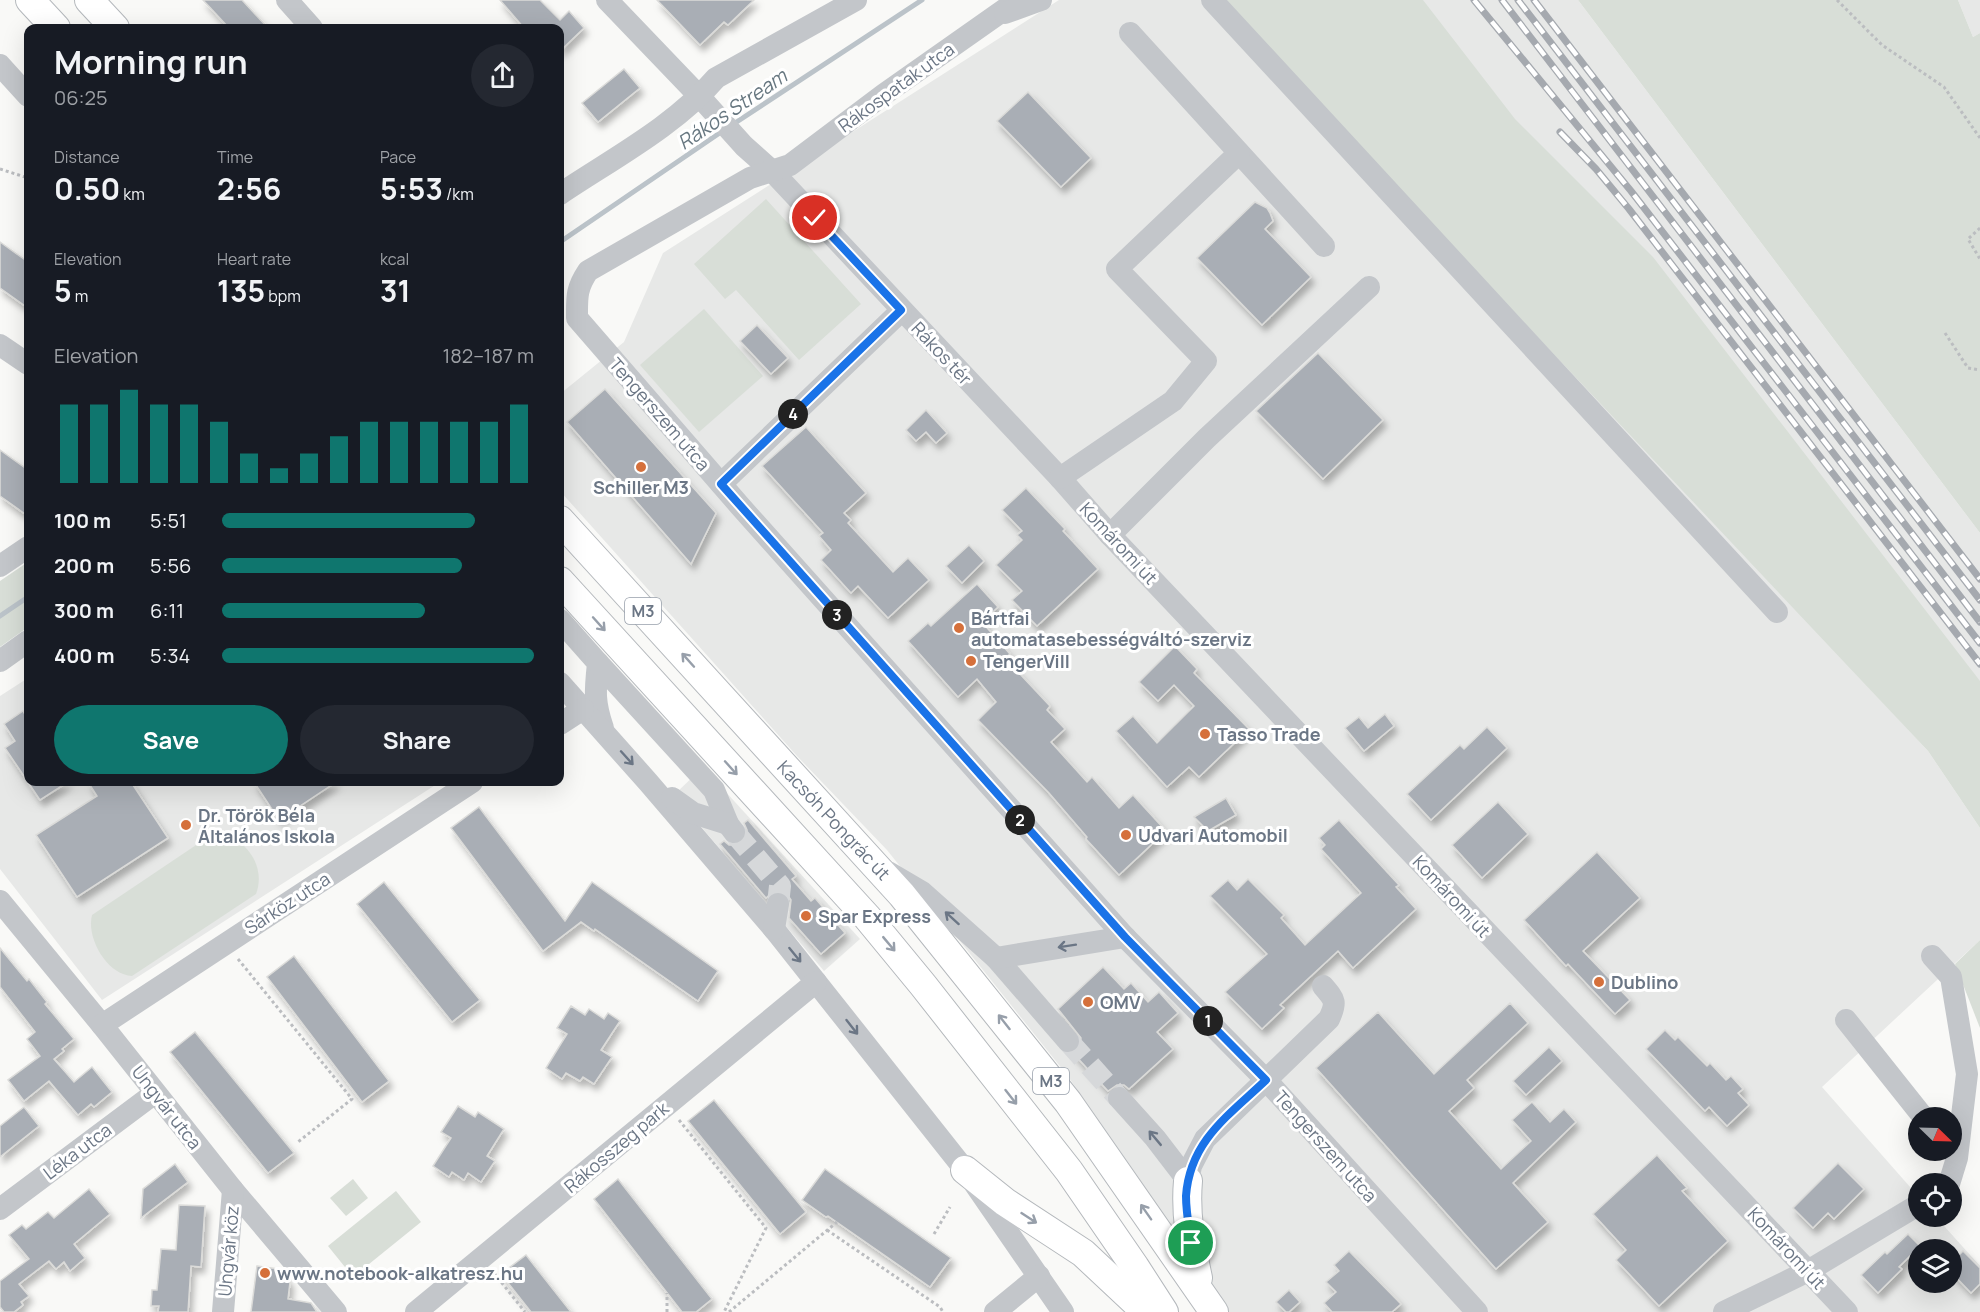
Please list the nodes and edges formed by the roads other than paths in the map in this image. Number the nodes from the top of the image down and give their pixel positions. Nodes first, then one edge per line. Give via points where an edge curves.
1 (30, 0) edge
2 (89, 0) edge
3 (287, 0) edge
4 (607, 0) edge
5 (856, 0) edge
6 (1018, 0) edge
7 (1041, 0) edge
8 (1212, 0) edge
9 (995, 17) junction
10 (52, 24) edge
11 (111, 24) edge
12 (308, 24) edge
13 (1130, 33) dead end
14 (0, 65) edge
15 (24, 92) edge
16 (700, 97) junction
17 (1239, 153) junction
18 (772, 171) junction
19 (564, 191) edge
20 (1324, 246) dead end
21 (1369, 287) dead end
22 (901, 310) junction
23 (0, 345) edge
24 (24, 361) edge
25 (1060, 478) junction
26 (721, 484) junction
27 (564, 524) edge
28 (1110, 535) junction
29 (24, 550) edge
30 (0, 566) edge
31 (564, 585) edge
32 (1777, 612) dead end
33 (564, 625) edge
34 (24, 644) edge
35 (0, 660) edge
36 (598, 663) junction
37 (564, 688) edge
38 (583, 709) junction
39 (564, 721) edge
40 (605, 734) junction
41 (648, 782) junction
42 (466, 786) edge
43 (872, 861) junction
44 (0, 901) edge
45 (778, 904) tunnel mouth
46 (774, 929) junction
47 (1125, 937) junction
48 (1932, 956) dead end
49 (996, 958) junction
50 (816, 982) junction
51 (1323, 986) dead end
52 (1846, 1020) dead end
53 (102, 1025) junction
54 (1068, 1041) tunnel mouth
55 (1266, 1080) junction
56 (155, 1093) junction
57 (1119, 1098) tunnel mouth
58 (1915, 1107) edge
59 (1962, 1107) edge
60 (965, 1170) junction
61 (1188, 1181) junction
62 (233, 1190) junction
63 (2, 1203) edge
64 (1908, 1211) edge
65 (1808, 1271) junction
66 (1039, 1276) junction
67 (1207, 1301) edge
68 (223, 1312) edge
69 (336, 1312) edge
70 (416, 1312) edge
71 (995, 1312) edge
72 (1064, 1312) edge
73 (1146, 1312) edge
74 (1164, 1312) edge
75 (1477, 1312) edge
76 (1724, 1312) edge
77 (1846, 1312) edge

1 - 10 main road
2 - 11 main road
3 - 12 street
4 - 16 street, Rákos tér
5 - 16 street via 716,78
6 - 9 street, Rákospatak utca
7 - 9 street
8 - 32 street
9 - 18 street, Rákospatak utca via 790,165
13 - 17 street
14 - 15 street
16 - 18 street, Rákos tér
16 - 19 street via 678,116
17 - 20 street
17 - 25 street via 1117,269 1206,361 1173,401
18 - 22 street, Rákos tér
18 - 26 street, Tengerszem utca via 750,178 588,272 579,284 577,318
21 - 28 street
22 - 25 street, Rákos tér
22 - 26 street
23 - 24 street
25 - 28 street, Komáromi út
26 - 47 street, Tengerszem utca
43 -> 27 main road, Kacsóh Pongrác út / M3
28 - 65 street, Komáromi út
29 - 30 street
31 -> 74 main road, M3 via 867,917 1069,1172
33 - 36 street
34 - 35 street
36 - 40 street via 595,696
36 - 41 street via 714,790 731,828 693,813
37 - 38 street
38 - 39 street
38 - 40 street
40 -> 41 street
41 - 46 street
42 - 53 street, Sárköz utca
49 -> 43 street via 922,892
67 -> 43 main road, Kacsóh Pongrác út / M3 via 1068,1102
44 - 53 street, Ungvár utca
45 - 46 street
46 -> 50 street
47 -> 49 street
47 - 55 street, Tengerszem utca
48 - 59 street via 1951,977 1967,1074
49 - 54 street
50 -> 60 street
50 - 70 street, Rákosszeg park
51 - 55 street via 1333,998 1329,1019
52 - 58 street
53 - 56 street, Ungvár utca
55 - 61 street via 1205,1139
55 - 75 street, Tengerszem utca
56 - 62 street, Ungvár utca
56 - 63 street, Léka utca
61 -> 57 street
60 - 66 street
60 -> 73 main road via 1005,1202 1083,1253
61 - 67 main road via 1191,1243
62 - 68 street, Ungvár köz
62 - 69 street, Ungvár utca
64 - 65 street
65 - 76 street
65 - 77 street, Komáromi út
66 - 71 street
66 - 72 street

